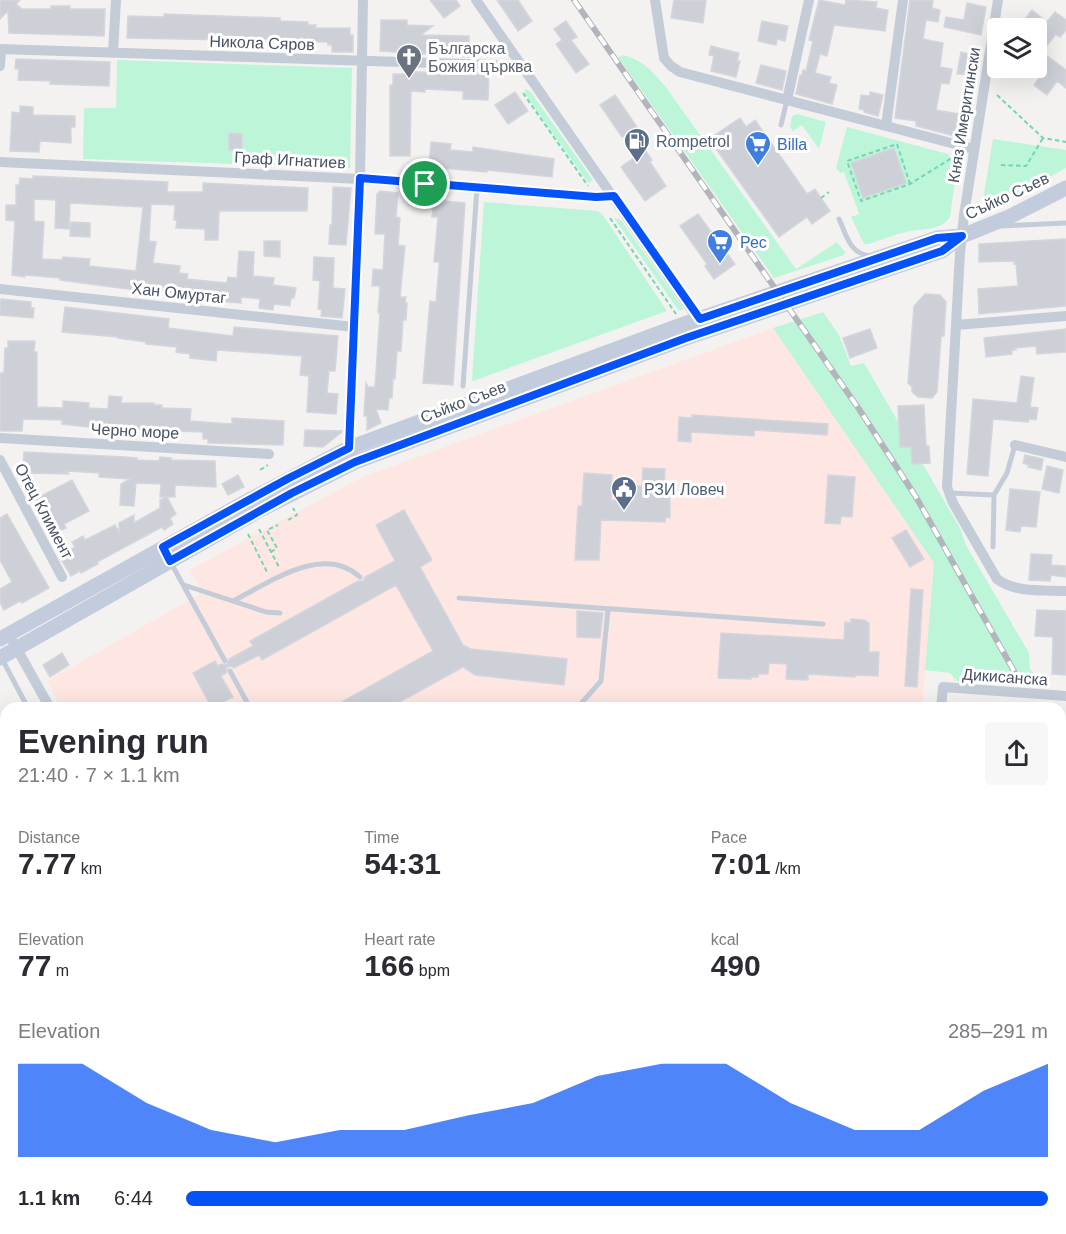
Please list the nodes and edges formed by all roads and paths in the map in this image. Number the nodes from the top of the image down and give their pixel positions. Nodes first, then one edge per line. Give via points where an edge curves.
1 (116, 0) edge
2 (363, 0) edge
3 (476, 0) edge
4 (655, 0) edge
5 (661, 0) edge
6 (809, 0) edge
7 (903, 0) edge
8 (998, 0) edge
9 (657, 16) junction
10 (0, 49) edge
11 (113, 53) junction
12 (362, 62) junction
13 (0, 66) edge
14 (522, 66) junction
15 (523, 93) dead end
16 (997, 95) dead end
17 (787, 100) junction
18 (781, 124) dead end
19 (886, 126) junction
20 (1043, 138) junction
21 (1066, 142) edge
22 (974, 149) junction
23 (956, 156) dead end
24 (0, 162) edge
25 (1001, 165) dead end
26 (360, 178) junction
27 (910, 184) junction
28 (477, 188) junction
29 (589, 188) dead end
30 (1066, 188) edge
31 (829, 192) dead end
32 (614, 196) junction
33 (821, 198) dead end
34 (610, 218) dead end
35 (839, 219) dead end
36 (1066, 223) edge
37 (987, 226) junction
38 (962, 236) junction
39 (881, 257) junction
40 (0, 289) edge
41 (810, 290) junction
42 (1066, 316) edge
43 (679, 319) dead end
44 (702, 325) junction
45 (956, 325) junction
46 (354, 327) junction
47 (463, 386) dead end
48 (0, 438) edge
49 (1014, 444) joint
50 (268, 454) dead end
51 (352, 455) junction
52 (1066, 457) edge
53 (0, 460) edge
54 (949, 493) junction
55 (994, 495) junction
56 (292, 505) dead end
57 (288, 520) dead end
58 (278, 525) dead end
59 (259, 529) dead end
60 (248, 534) dead end
61 (993, 547) dead end
62 (271, 552) junction
63 (166, 554) junction
64 (278, 565) dead end
65 (267, 571) dead end
66 (62, 577) dead end
67 (360, 577) dead end
68 (184, 585) junction
69 (1066, 591) edge
70 (459, 598) dead end
71 (233, 601) junction
72 (608, 609) junction
73 (280, 613) dead end
74 (823, 624) dead end
75 (4, 637) edge
76 (17, 649) junction
77 (0, 657) edge
78 (225, 662) dead end
79 (230, 671) dead end
80 (1066, 696) edge
81 (25, 702) edge
82 (47, 702) edge
83 (247, 702) edge
84 (582, 702) edge
85 (942, 702) edge

1 - 11 street
2 - 12 street
3 - 14 street
4 - 9 street
5 - 9 street
6 - 17 street
7 - 19 street
8 - 22 street, Княз Имеритински
9 - 17 street via 664,58 680,72
10 - 11 street, Никола Сяров
10 - 13 street
11 - 12 street, Никола Сяров
12 - 14 street, Никола Сяров
12 - 26 street
14 - 32 street
15 - 29 path
16 - 20 path
17 - 18 lane
17 - 19 street
19 - 22 street
20 - 21 path
20 - 25 path via 1026,166
22 - 38 street, Княз Имеритински
23 - 27 path
24 - 26 street, Граф Игнатиев
26 - 28 street, Граф Игнатиев
26 - 46 street
27 - 27 path via 861,201 847,161 897,144
28 - 32 street, Граф Игнатиев
28 - 47 lane
30 - 37 street, Съйко Съев
31 - 33 path
32 - 44 street
34 - 43 path
35 - 39 lane via 854,249 860,254
36 - 37 lane
37 - 38 street, Съйко Съев
38 - 39 street, Съйко Съев via 937,238
38 - 41 street, Съйко Съев via 942,251
38 - 45 street, Княз Имеритински
39 - 41 street, Съйко Съев
40 - 46 street, Хан Омуртаг
41 - 44 street, Съйко Съев
42 - 45 street
44 - 51 street, Съйко Съев
45 - 54 street, Княз Имеритински
46 - 51 street
48 - 50 street, Черно море
49 - 52 street
49 - 55 lane via 1007,473
51 - 63 street, Съйко Съев via 292,493
53 - 66 street, Отец Климент
54 - 55 lane
54 - 69 street via 997,579 1016,588
55 - 61 lane
56 - 57 path via 297,515
58 - 62 path via 267,530 277,548
59 - 62 path
60 - 65 path
62 - 64 path
63 - 68 lane
63 - 75 street, Съйко Съев
63 - 76 street, Съйко Съев
67 - 71 lane via 338,565 303,566
68 - 71 lane
68 - 78 lane
70 - 72 lane
71 - 73 lane
72 - 74 lane
72 - 84 lane via 601,681
75 - 76 street
76 - 77 street, Съйко Съев
76 - 82 street
77 - 81 lane
79 - 83 lane
80 - 85 street, Дикисанска via 943,687

